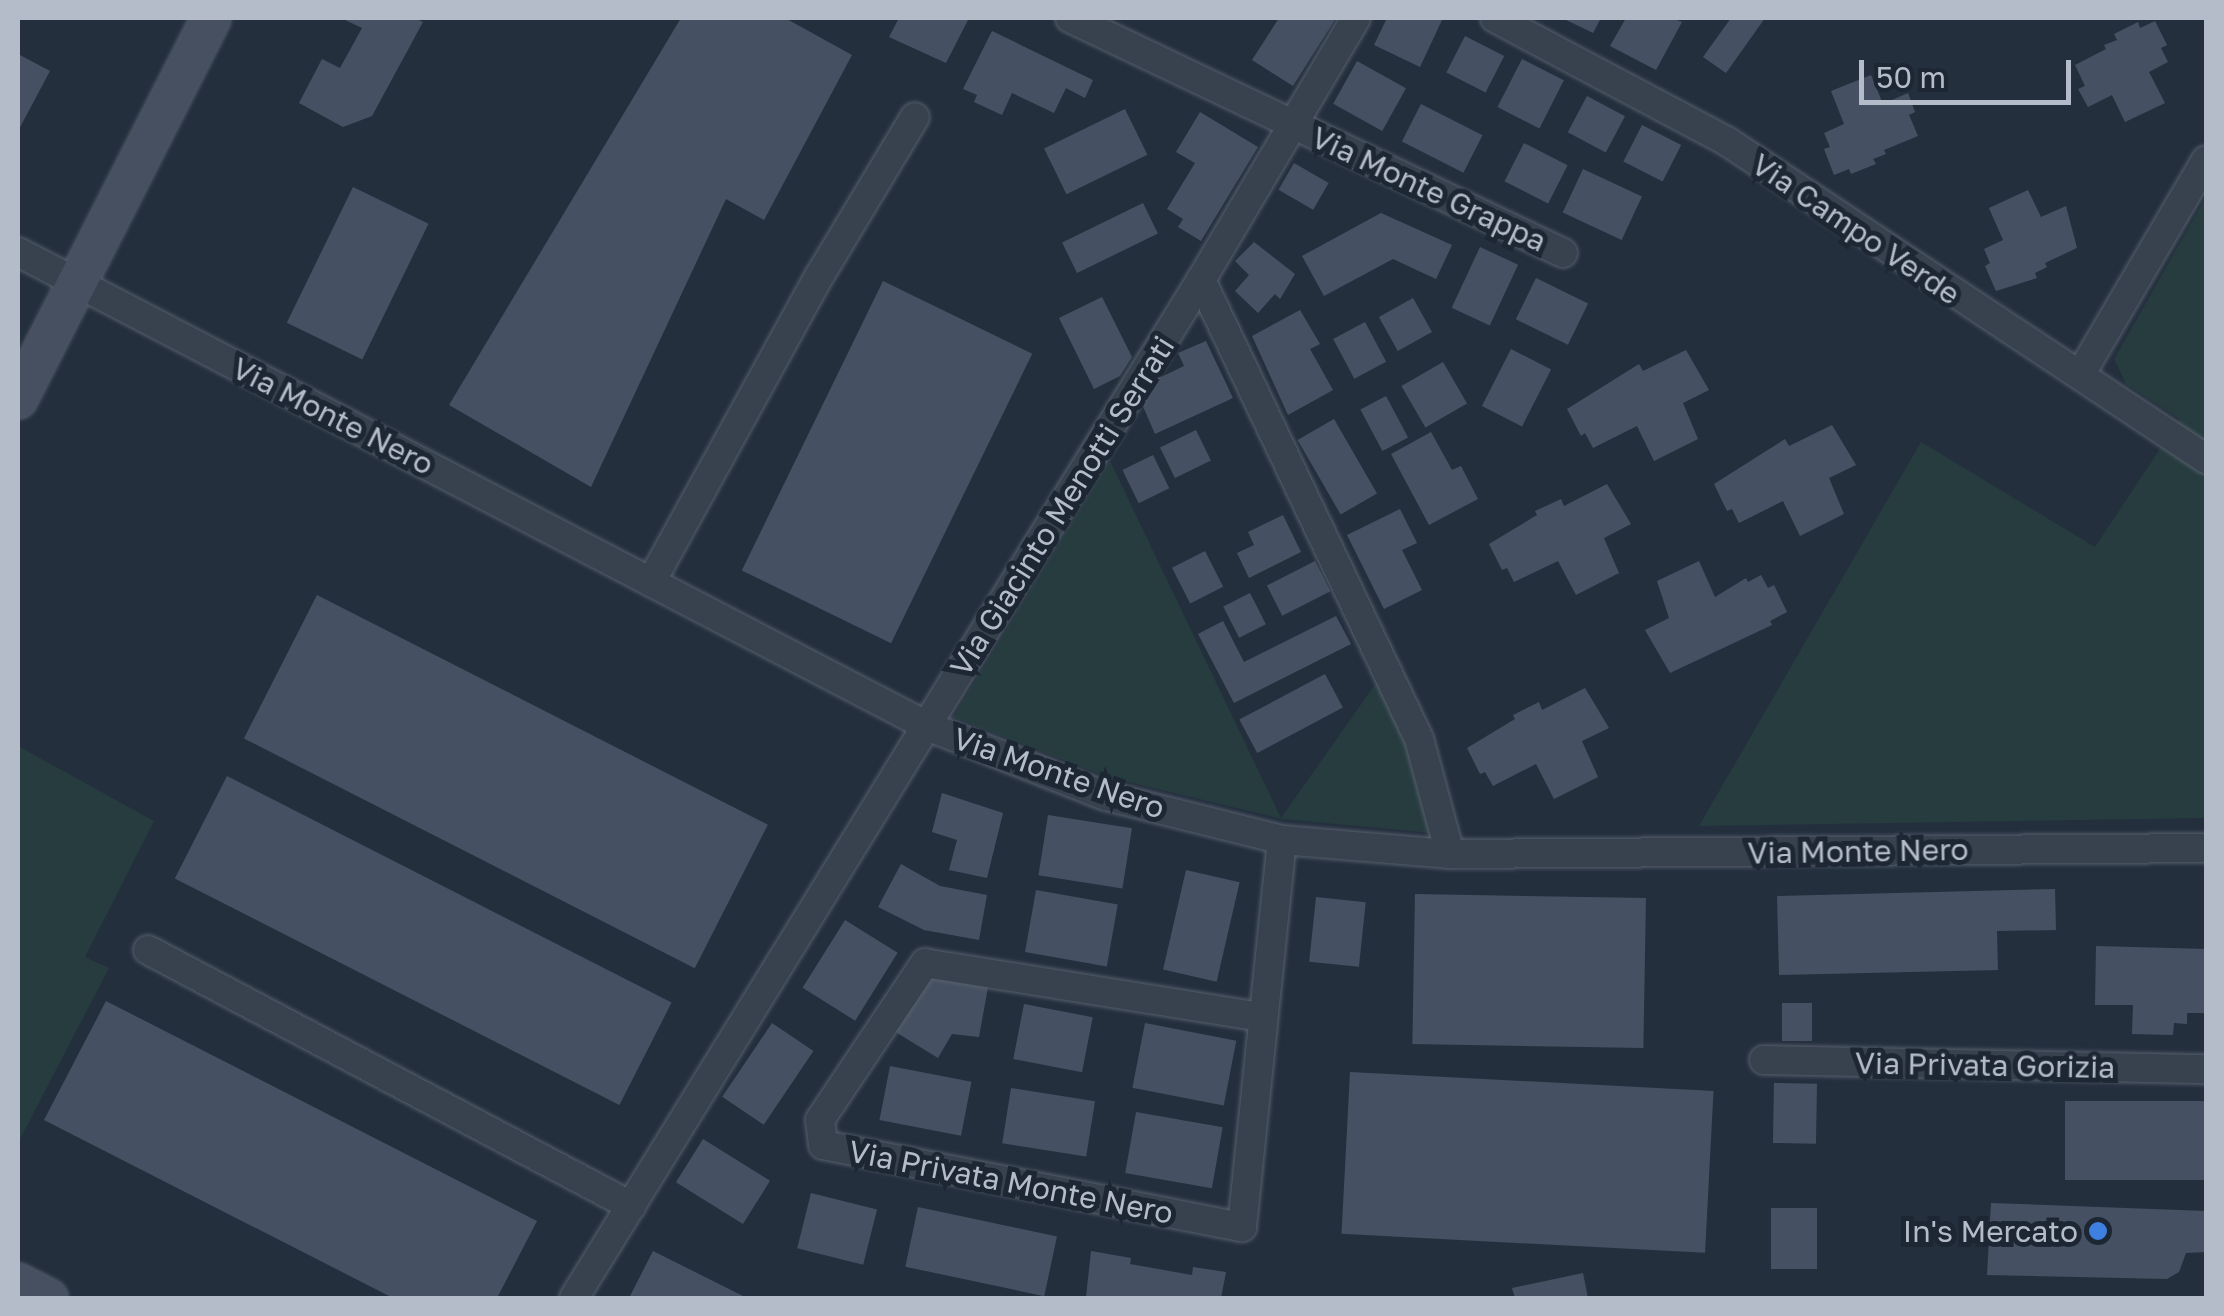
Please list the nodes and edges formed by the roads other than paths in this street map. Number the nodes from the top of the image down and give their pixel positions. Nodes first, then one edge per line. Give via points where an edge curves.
1 (211, 18) edge
2 (1070, 18) edge
3 (1356, 18) edge
4 (1495, 18) edge
5 (915, 117) dead end
6 (1294, 126) junction
7 (2206, 160) edge
8 (18, 252) edge
9 (1563, 253) dead end
10 (1200, 280) junction
11 (77, 282) junction
12 (2080, 375) junction
13 (18, 399) edge
14 (2206, 459) edge
15 (651, 582) junction
16 (926, 726) junction
17 (1282, 840) junction
18 (2206, 848) edge
19 (1450, 854) junction
20 (148, 950) dead end
21 (1261, 1016) junction
22 (1764, 1060) dead end
23 (2206, 1069) edge
24 (631, 1206) junction
25 (18, 1283) edge
26 (48, 1298) edge
27 (574, 1298) edge

1 - 11 street
2 - 6 street, Via Monte Grappa
3 - 6 street, Via Giacinto Menotti Serrati
4 - 12 street, Via Campo Verde via 1728,142
5 - 15 street via 820,274
6 - 9 street, Via Monte Grappa
6 - 10 street, Via Giacinto Menotti Serrati
7 - 12 street
8 - 11 street, Via Monte Nero
10 - 16 street, Via Giacinto Menotti Serrati
10 - 19 street via 1420,739
11 - 13 street
11 - 15 street, Via Monte Nero
12 - 14 street, Via Campo Verde
15 - 16 street, Via Monte Nero
16 - 17 street, Via Monte Nero via 1106,796
16 - 24 street, Via Giacinto Menotti Serrati
17 - 19 street, Via Monte Nero
17 - 21 street, Via Privata Monte Nero
18 - 19 street, Via Monte Nero
20 - 24 street
21 - 21 street, Via Privata Monte Nero via 925,963 820,1120 823,1146 1242,1227
22 - 23 street, Via Privata Gorizia
24 - 27 street, Via Giacinto Menotti Serrati
25 - 26 street

